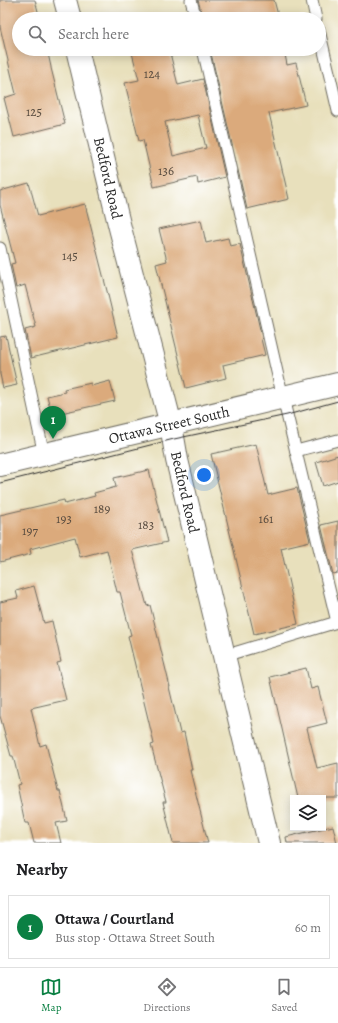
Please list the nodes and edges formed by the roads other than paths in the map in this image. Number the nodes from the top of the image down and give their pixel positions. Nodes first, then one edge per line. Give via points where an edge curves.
1 (65, 0) edge
2 (191, 0) edge
3 (312, 0) edge
4 (68, 12) edge
5 (194, 12) edge
6 (315, 12) edge
7 (79, 56) edge
8 (205, 56) edge
9 (325, 56) edge
10 (338, 111) edge
11 (0, 248) edge
12 (338, 384) edge
13 (283, 398) junction
14 (171, 425) junction
15 (338, 440) edge
16 (296, 451) junction
17 (44, 455) junction
18 (0, 465) edge
19 (224, 656) junction
20 (270, 843) edge

1 - 4 street
2 - 5 lane
3 - 6 lane
7 - 14 street, Bedford Road
8 - 13 lane
9 - 10 lane
11 - 17 lane
12 - 13 street, Ottawa Street South
13 - 14 street, Ottawa Street South
13 - 16 lane
14 - 17 street, Ottawa Street South
14 - 19 street, Bedford Road
15 - 16 lane
16 - 19 lane via 337,622
17 - 18 street, Ottawa Street South
19 - 20 street, Bedford Road

